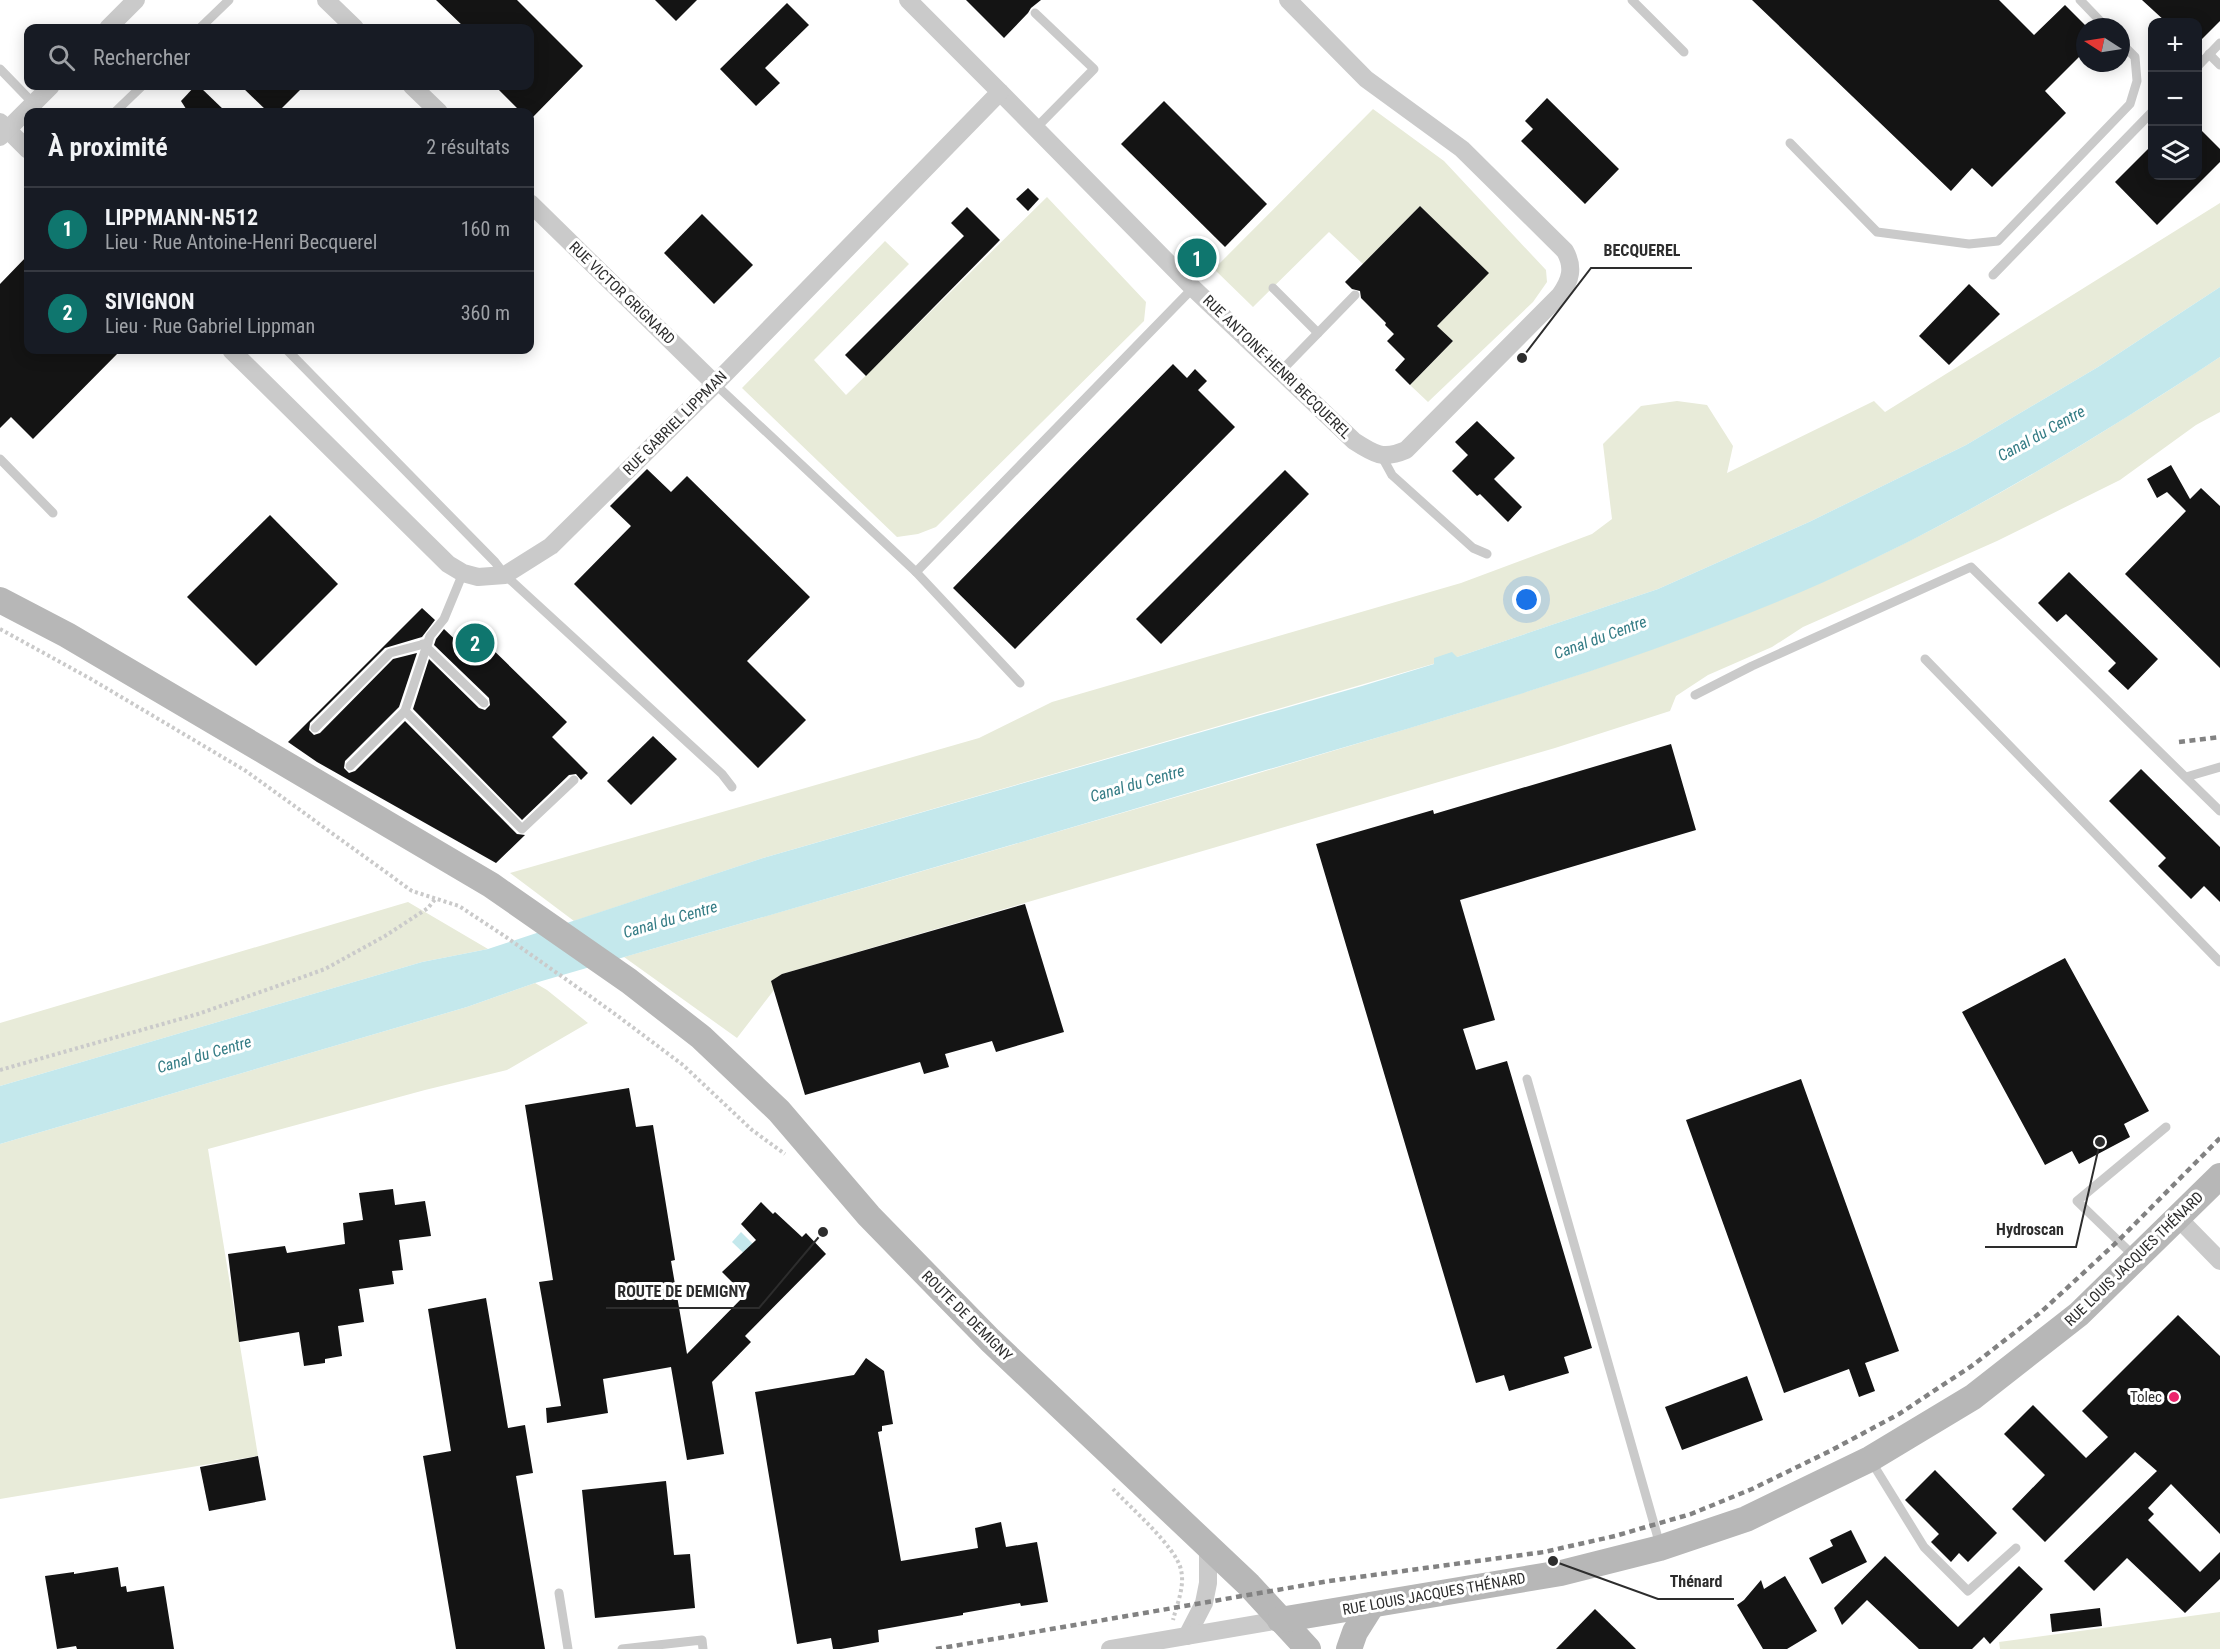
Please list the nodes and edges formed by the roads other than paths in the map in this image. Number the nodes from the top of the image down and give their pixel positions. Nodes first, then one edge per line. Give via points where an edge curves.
1 (136, 0) edge
2 (229, 0) edge
3 (326, 0) edge
4 (908, 0) edge
5 (1288, 0) edge
6 (1632, 0) edge
7 (2080, 0) edge
8 (1035, 13) dead end
9 (2097, 18) edge
10 (112, 24) edge
11 (204, 24) edge
12 (351, 24) edge
13 (2220, 43) edge
14 (1684, 52) dead end
15 (2130, 52) edge
16 (2209, 54) junction
17 (2202, 62) edge
18 (2220, 65) edge
19 (0, 69) edge
20 (47, 90) edge
21 (138, 90) edge
22 (416, 90) edge
23 (1000, 92) junction
24 (33, 104) junction
25 (28, 108) edge
26 (119, 108) edge
27 (435, 108) edge
28 (24, 111) edge
29 (2148, 116) edge
30 (2, 129) edge
31 (1035, 129) junction
32 (1790, 143) dead end
33 (24, 147) edge
34 (534, 207) edge
35 (1993, 275) dead end
36 (1193, 288) junction
37 (1273, 288) dead end
38 (1355, 295) dead end
39 (1318, 333) junction
40 (239, 354) edge
41 (291, 354) edge
42 (1282, 370) junction
43 (715, 384) junction
44 (1381, 455) junction
45 (0, 459) edge
46 (52, 513) dead end
47 (1487, 554) dead end
48 (916, 572) junction
49 (463, 573) junction
50 (505, 575) junction
51 (0, 600) edge
52 (426, 645) junction
53 (1925, 659) dead end
54 (1020, 683) dead end
55 (1695, 695) dead end
56 (484, 704) dead end
57 (405, 711) junction
58 (315, 728) dead end
59 (350, 766) dead end
60 (2220, 767) edge
61 (2186, 777) junction
62 (574, 780) dead end
63 (732, 787) dead end
64 (2220, 811) edge
65 (2220, 962) edge
66 (1527, 1079) dead end
67 (2166, 1126) dead end
68 (2220, 1176) edge
69 (2178, 1218) junction
70 (2136, 1259) junction
71 (2220, 1261) edge
72 (1870, 1459) junction
73 (1208, 1546) junction
74 (1660, 1548) junction
75 (2016, 1548) dead end
76 (559, 1593) dead end
77 (1372, 1605) junction
78 (1280, 1620) junction
79 (1188, 1636) junction
80 (568, 1649) edge
81 (622, 1649) edge
82 (703, 1649) edge
83 (1110, 1649) edge
84 (1308, 1649) edge
85 (1349, 1649) edge

1 - 10 street
2 - 11 lane
3 - 12 street
4 - 23 street
5 - 44 street via 1366,80 1462,149 1570,260 1568,285 1560,295 1406,450 1394,456
6 - 14 lane
7 - 9 lane
8 - 31 lane via 1094,69
13 - 16 lane
15 - 32 lane via 2135,57 2137,81 2130,104 1998,241 1969,244 1877,232
16 - 17 lane
16 - 18 lane
19 - 24 lane
20 - 24 street
21 - 26 lane
22 - 27 street
23 - 31 street, RUE ANTOINE-HENRI BECQUEREL
23 - 43 street, RUE GABRIEL LIPPMAN
24 - 25 street
28 - 30 street
29 - 35 lane
30 - 33 street
31 - 36 street, RUE ANTOINE-HENRI BECQUEREL
34 - 43 street, RUE VICTOR GRIGNARD
36 - 42 street, RUE ANTOINE-HENRI BECQUEREL
36 - 48 lane
37 - 39 lane
38 - 39 lane
39 - 42 lane
40 - 49 street via 448,564
41 - 50 lane
42 - 44 street, RUE ANTOINE-HENRI BECQUEREL via 1354,441
43 - 48 lane
43 - 50 street, RUE GABRIEL LIPPMAN via 551,546
44 - 47 lane, RUE ANTOINE-HENRI BECQUEREL via 1392,475 1473,548
45 - 46 lane
48 - 54 lane
49 - 50 street, RUE GABRIEL LIPPMAN via 478,577
49 - 52 lane via 444,619
50 - 63 lane
51 - 73 main road, ROUTE DE DEMIGNY via 67,635 514,900 629,981 701,1038 779,1110 869,1216 990,1340
52 - 56 lane
52 - 57 lane
52 - 58 lane via 390,653
53 - 65 lane
55 - 61 lane via 1971,567
57 - 59 lane
57 - 62 lane via 522,829
60 - 61 lane
61 - 64 lane
66 - 74 lane
67 - 70 lane via 2077,1201
68 - 69 main road, RUE LOUIS JACQUES THÉNARD
69 - 70 main road, RUE LOUIS JACQUES THÉNARD
69 - 71 street
70 - 72 main road, RUE LOUIS JACQUES THÉNARD via 2079,1314 1973,1397
72 - 74 main road, RUE LOUIS JACQUES THÉNARD via 1746,1519
72 - 75 lane via 1924,1547 1968,1591
73 - 78 main road, ROUTE DE DEMIGNY
73 - 79 street via 1204,1603
74 - 77 main road, RUE LOUIS JACQUES THÉNARD via 1561,1573
76 - 80 lane
77 - 78 main road, RUE LOUIS JACQUES THÉNARD
77 - 85 main road
78 - 79 street
78 - 84 main road, ROUTE DE DEMIGNY
79 - 83 street
81 - 82 lane via 702,1640

